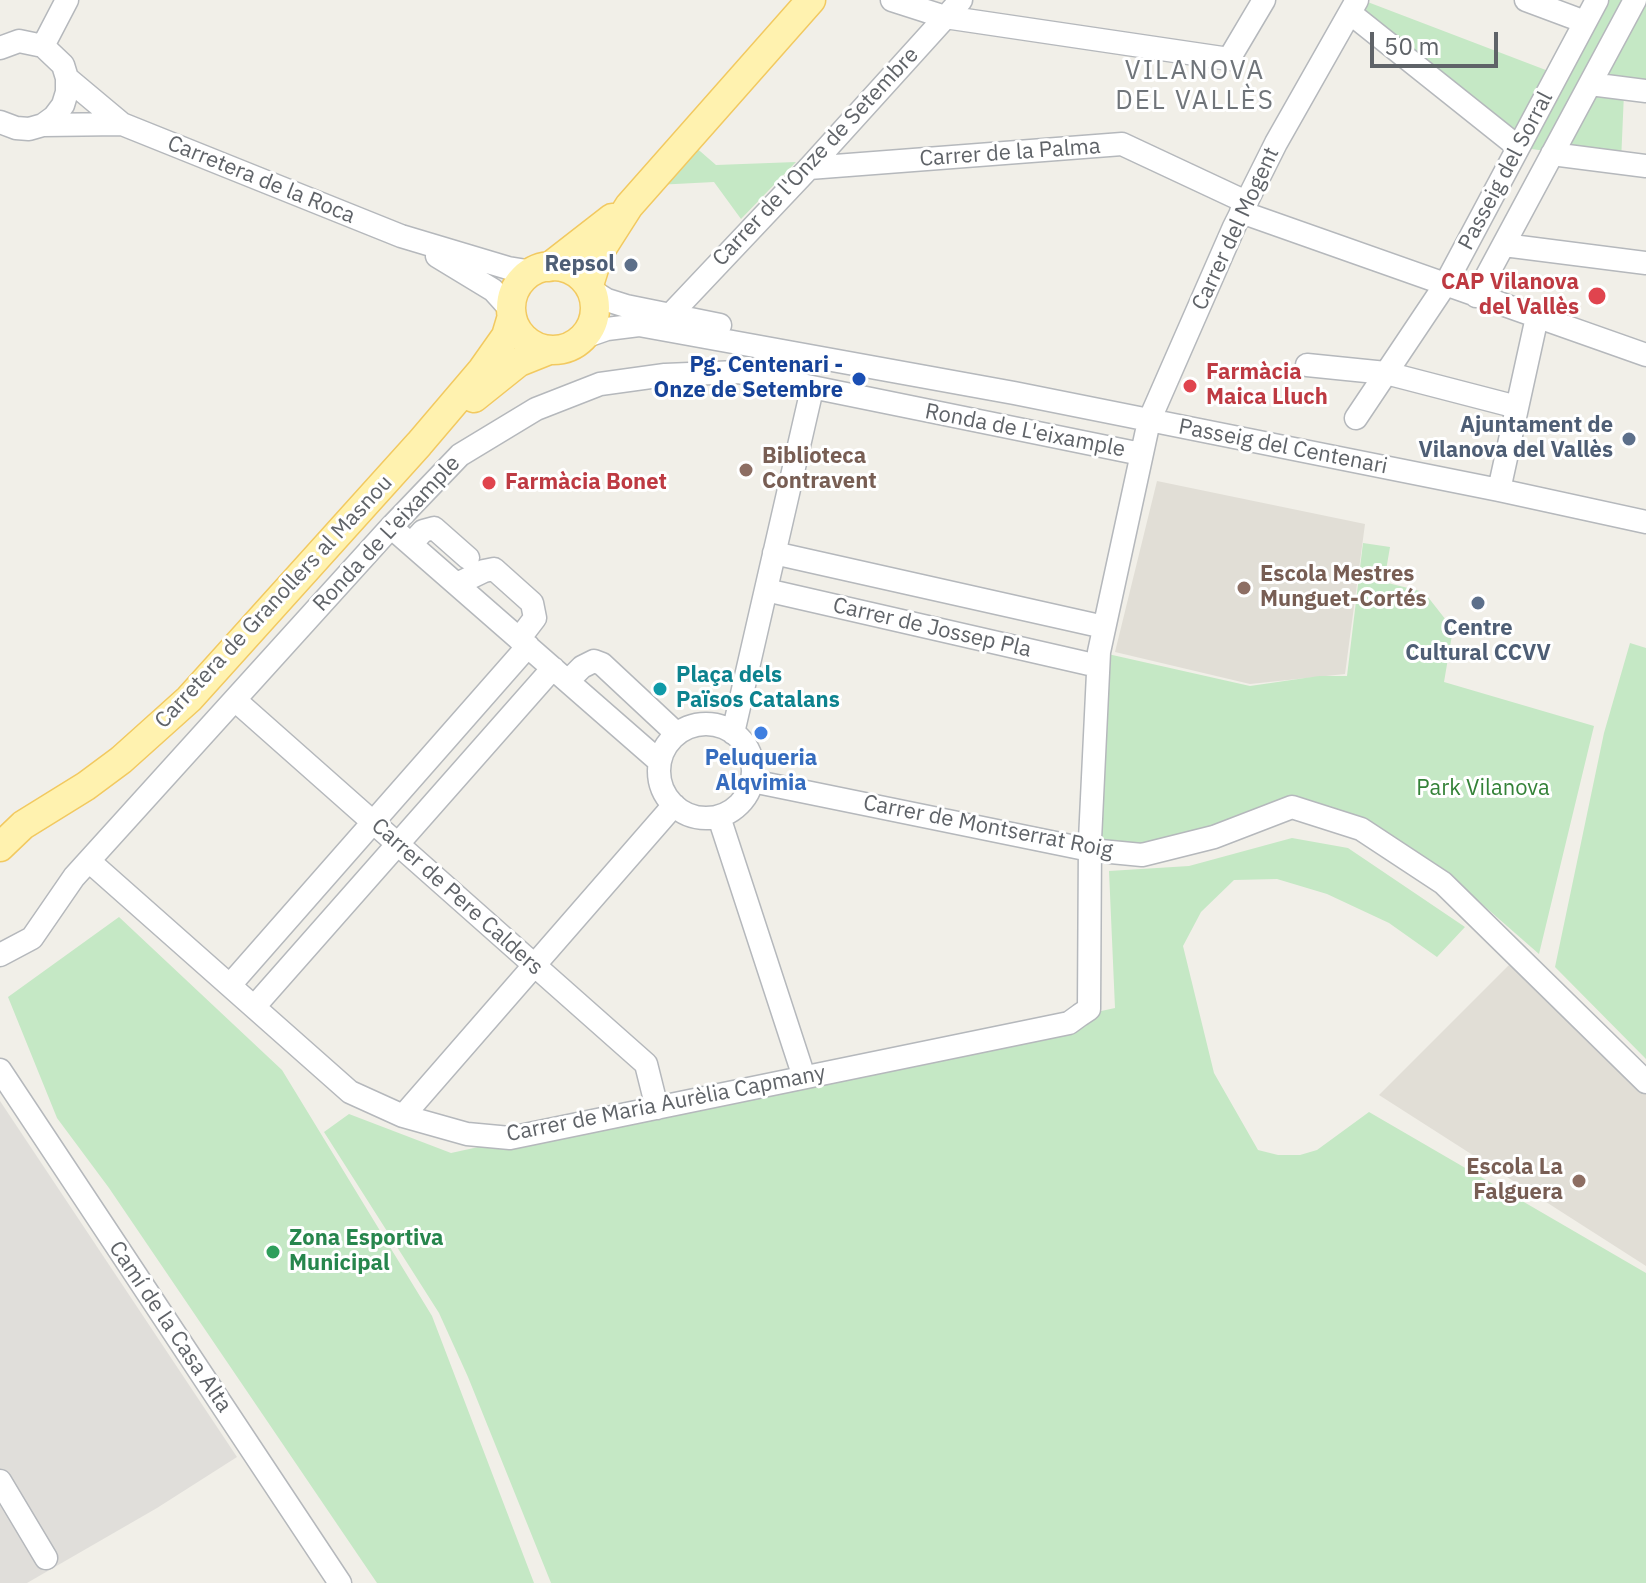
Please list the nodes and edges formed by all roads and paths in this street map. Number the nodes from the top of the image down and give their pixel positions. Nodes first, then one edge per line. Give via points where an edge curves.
1 (67, 0) edge
2 (811, 0) edge
3 (892, 0) edge
4 (961, 0) edge
5 (1264, 0) edge
6 (1526, 0) edge
7 (1597, 0) edge
8 (1635, 0) edge
9 (1354, 6) edge
10 (945, 17) junction
11 (1585, 22) junction
12 (43, 46) junction
13 (0, 48) edge
14 (67, 78) junction
15 (1590, 84) junction
16 (1646, 91) edge
17 (0, 122) edge
18 (122, 124) junction
19 (43, 125) junction
20 (1518, 147) junction
21 (1552, 154) junction
22 (1646, 166) edge
23 (809, 168) junction
24 (629, 206) junction
25 (1244, 207) junction
26 (401, 236) junction
27 (1504, 245) junction
28 (1646, 263) edge
29 (541, 269) junction
30 (1445, 285) junction
31 (590, 288) junction
32 (1476, 296) junction
33 (512, 313) junction
34 (671, 314) junction
35 (1537, 317) junction
36 (584, 337) junction
37 (549, 350) junction
38 (1646, 355) edge
39 (1307, 365) dead end
40 (1386, 373) junction
41 (812, 389) junction
42 (1014, 393) junction
43 (1517, 407) junction
44 (1356, 418) dead end
45 (1149, 421) junction
46 (427, 435) junction
47 (1141, 454) junction
48 (1499, 490) junction
49 (1646, 522) edge
50 (391, 527) junction
51 (411, 544) junction
52 (774, 553) junction
53 (468, 558) dead end
54 (457, 584) junction
55 (766, 590) junction
56 (1104, 627) junction
57 (523, 642) junction
58 (1098, 666) junction
59 (560, 675) junction
60 (235, 700) junction
61 (733, 733) junction
62 (677, 734) junction
63 (660, 762) junction
64 (752, 781) junction
65 (674, 805) junction
66 (719, 817) junction
67 (374, 821) junction
68 (398, 844) junction
69 (0, 847) edge
70 (1090, 850) junction
71 (89, 861) junction
72 (0, 955) edge
73 (534, 966) junction
74 (230, 985) junction
75 (254, 1007) junction
76 (1089, 1009) joint
77 (0, 1070) edge
78 (804, 1077) junction
79 (1646, 1082) edge
80 (657, 1108) junction
81 (403, 1116) junction
82 (0, 1481) edge
83 (46, 1558) dead end
84 (340, 1583) edge

1 - 12 street
2 - 24 main road
3 - 10 street
4 - 10 street, Carrer de l'Onze de Setembre
5 - 10 street via 1229,59
6 - 11 street
7 - 11 street, Passeig del Sorral
8 - 15 street, Passeig del Sorral
9 - 20 street
9 - 25 street, Carrer del Mogent
10 - 23 street, Carrer de l'Onze de Setembre
11 - 20 street, Passeig del Sorral
12 - 13 street via 19,41
12 - 14 street, Carretera de la Roca via 63,65
14 - 18 street, Carretera de la Roca
14 - 19 street via 63,105
15 - 16 street
15 - 21 street, Passeig del Sorral
17 - 19 street, Carretera de la Roca via 29,129
18 - 19 street, Carretera de la Roca
18 - 26 street, Carretera de la Roca
20 - 30 street, Passeig del Sorral
21 - 22 street
21 - 27 street, Passeig del Sorral
23 - 25 street, Carrer de la Palma via 1122,144
23 - 34 street, Carrer de l'Onze de Setembre
24 - 29 main road
24 - 31 main road via 599,253
25 - 30 street, Carrer de la Palma
25 - 45 street, Carrer del Mogent
26 - 29 street, Carretera de la Roca via 508,268
26 - 33 street, Carretera de la Roca via 475,277
27 - 28 street
27 - 32 street, Passeig del Sorral
29 - 31 main road via 574,271
29 - 33 main road via 520,283
30 - 32 street, Carrer de la Palma
30 - 40 street, Passeig del Sorral
31 - 34 street, Passeig del Centenari via 607,300
31 - 36 main road via 595,311
32 - 35 street, Carrer de la Palma
33 - 37 main road via 522,336
33 - 46 main road, Carretera de Granollers al Masnou via 494,354
34 - 42 street, Passeig del Centenari
35 - 38 street, Carrer de la Palma
35 - 43 street
36 - 37 main road via 568,348
36 - 42 street, Passeig del Centenari via 639,325
37 - 46 main road, Carretera de Granollers al Masnou via 519,362
39 - 40 street
40 - 43 street
40 - 44 street, Passeig del Sorral
41 - 47 street, Ronda de L'eixample
41 - 50 street, Ronda de L'eixample via 738,372 600,384 536,409 460,455
41 - 52 street
42 - 45 street, Passeig del Centenari
43 - 48 street
45 - 47 street, Carrer del Mogent
45 - 48 street, Passeig del Centenari
46 - 69 main road, Carretera de Granollers al Masnou via 189,699 121,760 23,825
47 - 56 street, Carrer del Mogent
48 - 49 street, Passeig del Centenari
50 - 51 street
50 - 60 street, Ronda de L'eixample
51 - 53 street via 434,528
51 - 54 street
52 - 55 street
52 - 56 street, Carrer de Jossep Pla
54 - 57 street
54 - 57 street via 494,569 536,611
55 - 58 street, Carrer de Jossep Pla
55 - 61 street
56 - 58 street, Carrer del Mogent
57 - 59 street
57 - 67 street
58 - 70 street, Carrer del Mogent
59 - 62 street via 594,661 602,664
59 - 63 street
59 - 68 street
60 - 67 street, Carrer de Pere Calders
60 - 71 street, Ronda de L'eixample
61 - 62 street via 701,724
61 - 64 street via 747,749
62 - 63 street
63 - 65 street via 661,786
64 - 66 street via 734,810
64 - 70 street, Carrer de Montserrat Roig
65 - 66 street via 690,816
65 - 73 street
66 - 78 street
67 - 68 street, Carrer de Pere Calders
67 - 74 street
68 - 73 street, Carrer de Pere Calders
68 - 75 street
70 - 76 street, Carrer del Mogent
70 - 79 street, Carrer de Montserrat Roig via 1142,855 1214,837 1292,807 1361,829 1443,883
71 - 72 street, Ronda de L'eixample via 32,938
71 - 74 street, Carrer de Maria Aurèlia Capmany
73 - 80 street, Carrer de Pere Calders via 646,1064
73 - 81 street
74 - 75 street, Carrer de Maria Aurèlia Capmany
75 - 81 street, Carrer de Maria Aurèlia Capmany via 350,1092
76 - 78 street, Carrer de Maria Aurèlia Capmany via 1069,1023
77 - 84 street, Camí de la Casa Alta
78 - 80 street, Carrer de Maria Aurèlia Capmany
80 - 81 street, Carrer de Maria Aurèlia Capmany via 510,1138 467,1134
82 - 83 street

